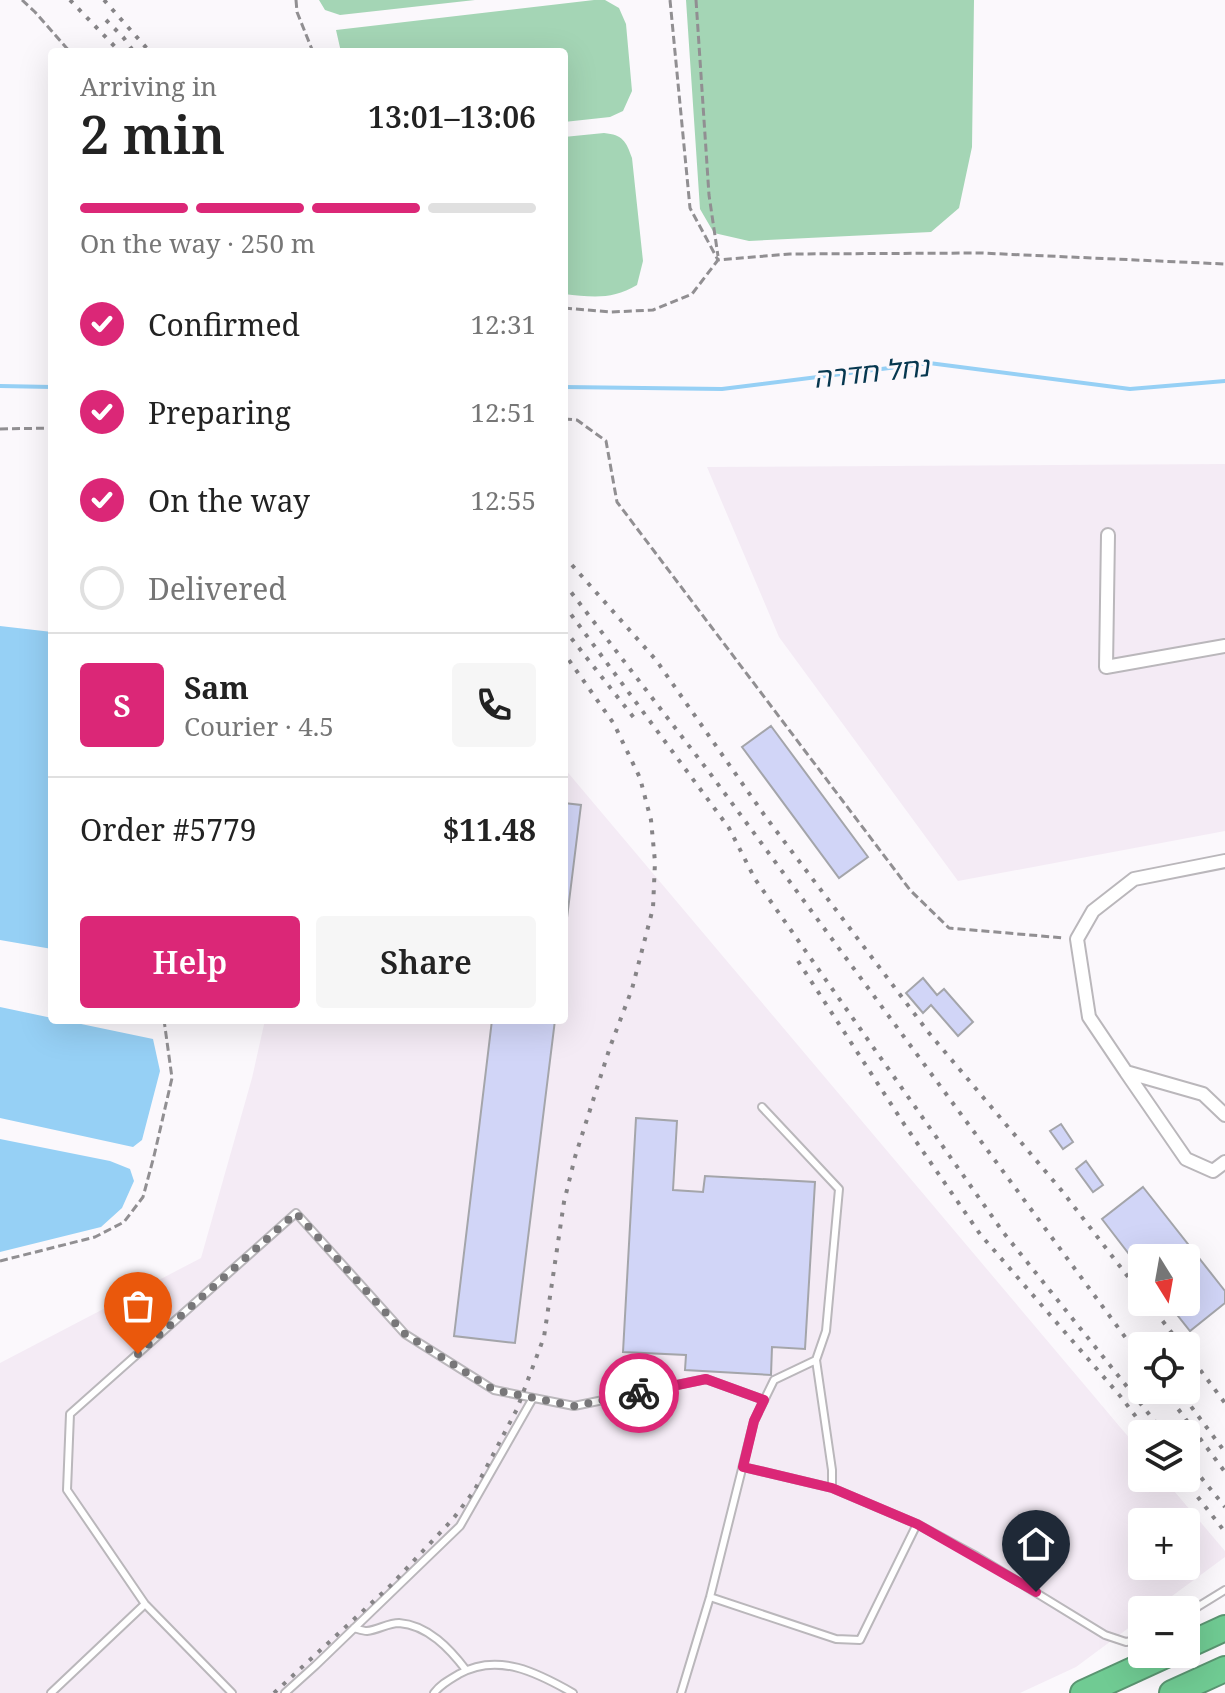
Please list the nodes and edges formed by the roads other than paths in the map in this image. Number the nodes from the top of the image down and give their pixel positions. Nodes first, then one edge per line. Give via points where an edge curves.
1 (1108, 535) dead end
2 (1225, 646) edge
3 (1225, 861) edge
4 (1126, 1072) junction
5 (762, 1107) dead end
6 (1225, 1115) edge
7 (1225, 1162) edge
8 (816, 1360) junction
9 (533, 1398) junction
10 (764, 1400) junction
11 (743, 1467) junction
12 (832, 1488) junction
13 (917, 1524) junction
14 (1225, 1590) edge
15 (710, 1597) junction
16 (145, 1604) junction
17 (1200, 1605) edge
18 (354, 1628) junction
19 (1225, 1628) edge
20 (1200, 1640) edge
21 (1128, 1642) edge
22 (1137, 1668) edge
23 (1225, 1669) edge
24 (466, 1670) junction
25 (51, 1693) edge
26 (232, 1693) edge
27 (285, 1693) edge
28 (434, 1693) edge
29 (573, 1693) edge
30 (681, 1693) edge
31 (1083, 1693) edge
32 (1172, 1693) edge

1 - 2 street via 1106,667
3 - 4 street via 1134,879 1093,911 1077,939 1089,1017
4 - 6 street via 1203,1094
4 - 7 street via 1186,1159 1213,1171
5 - 8 lane via 839,1189 826,1331
8 - 10 lane via 774,1380
8 - 12 lane
9 - 10 lane via 574,1406 706,1379
9 - 16 lane via 494,1390 405,1334 296,1213 70,1414 67,1490
9 - 18 lane via 460,1526
10 - 11 lane
11 - 12 lane
11 - 15 lane
12 - 13 lane
13 - 15 lane via 860,1640 836,1639
13 - 21 lane via 1105,1635
14 - 17 lane
15 - 30 lane
16 - 25 lane
16 - 26 lane
18 - 24 lane via 367,1631 398,1623 414,1627 450,1649
18 - 27 lane
19 - 20 highway
22 - 31 highway
23 - 32 highway
24 - 28 lane
24 - 29 lane via 500,1664 521,1668

